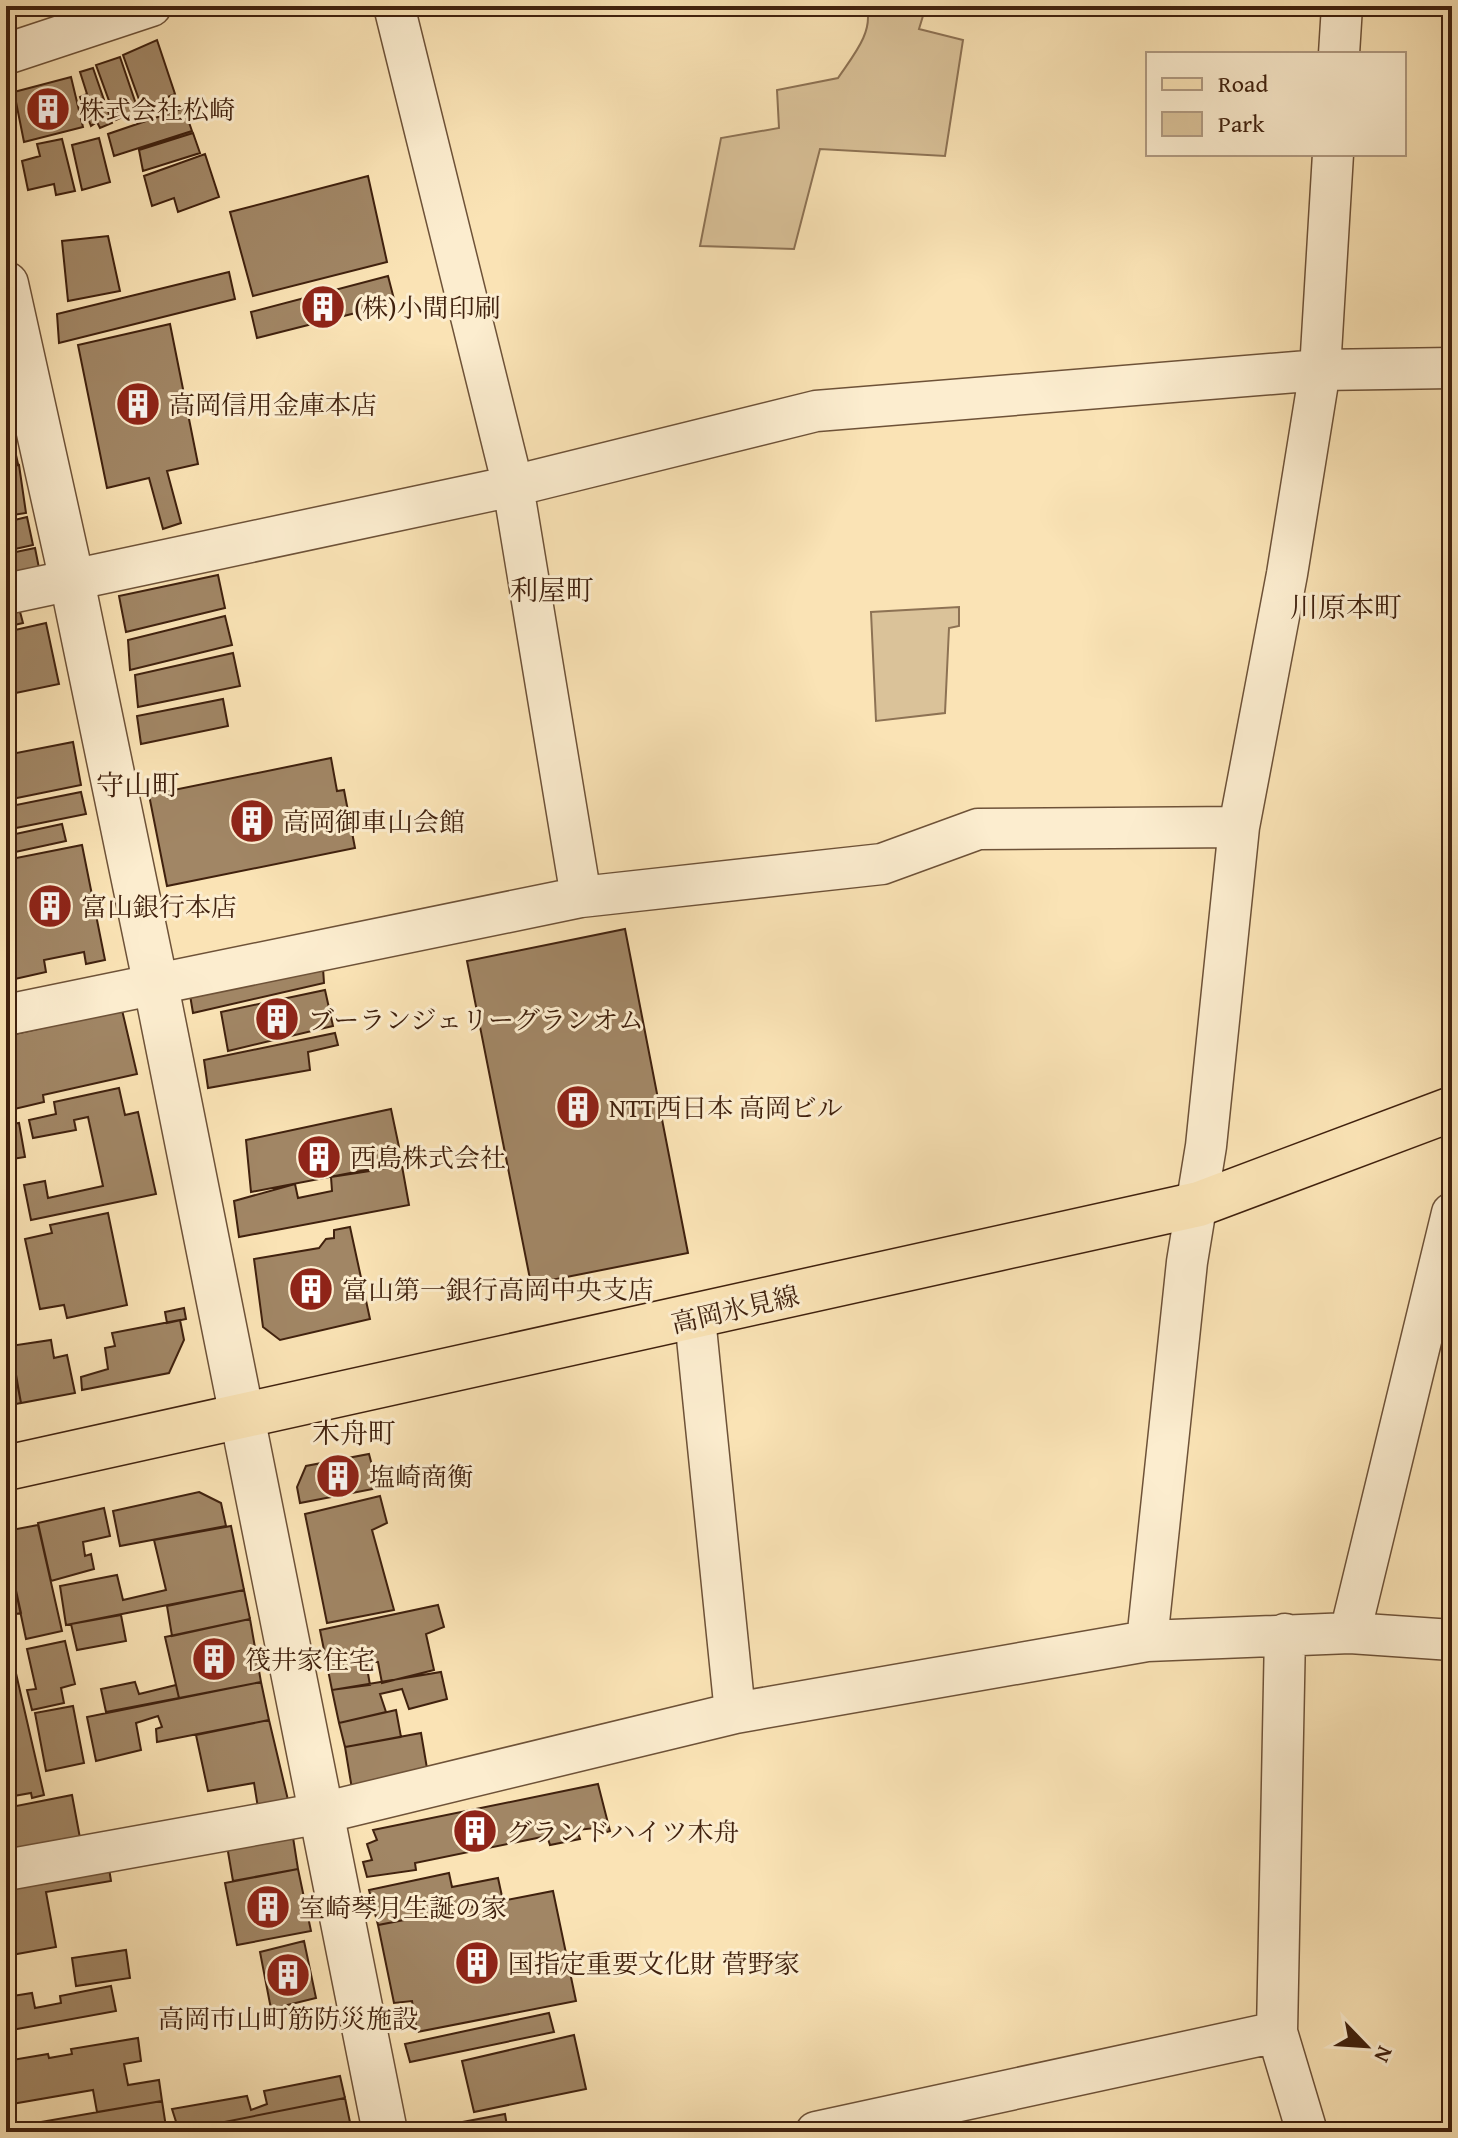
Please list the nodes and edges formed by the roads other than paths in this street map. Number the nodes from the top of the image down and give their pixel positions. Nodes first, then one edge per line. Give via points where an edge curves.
1 (151, 6) edge
2 (394, 6) edge
3 (1342, 6) edge
4 (1339, 52) edge
5 (6, 54) edge
6 (1333, 156) edge
7 (6, 284) edge
8 (1452, 368) edge
9 (1320, 370) junction
10 (513, 486) junction
11 (72, 581) junction
12 (6, 594) edge
13 (1239, 827) junction
14 (581, 897) junction
15 (156, 986) junction
16 (6, 1015) edge
17 (1452, 1109) edge
18 (1199, 1204) junction
19 (1450, 1229) edge
20 (695, 1318) junction
21 (240, 1415) junction
22 (6, 1468) edge
23 (1350, 1633) junction
24 (1285, 1634) junction
25 (1452, 1640) edge
26 (1147, 1641) junction
27 (735, 1713) junction
28 (322, 1813) junction
29 (6, 1870) edge
30 (1277, 2032) junction
31 (385, 2132) edge
32 (816, 2132) edge
33 (1307, 2132) edge

1 - 5 street
2 - 10 street
3 - 4 street
6 - 9 street
7 - 11 street
8 - 9 street
9 - 10 street via 816,411
9 - 13 street
10 - 11 street
10 - 14 street
11 - 12 street
11 - 15 street
13 - 14 street via 978,829 882,864
13 - 18 street
14 - 15 street
15 - 16 street
15 - 21 street
17 - 18 main road, 高岡氷見線
18 - 20 main road, 高岡氷見線
18 - 26 street via 1187,1262
19 - 23 street
20 - 21 main road, 高岡氷見線
20 - 27 street
21 - 22 main road, 高岡氷見線
21 - 28 street
23 - 24 street
23 - 25 street
24 - 26 street
24 - 30 street
26 - 27 street
27 - 28 street
28 - 29 street
28 - 31 street
30 - 32 street
30 - 33 street

